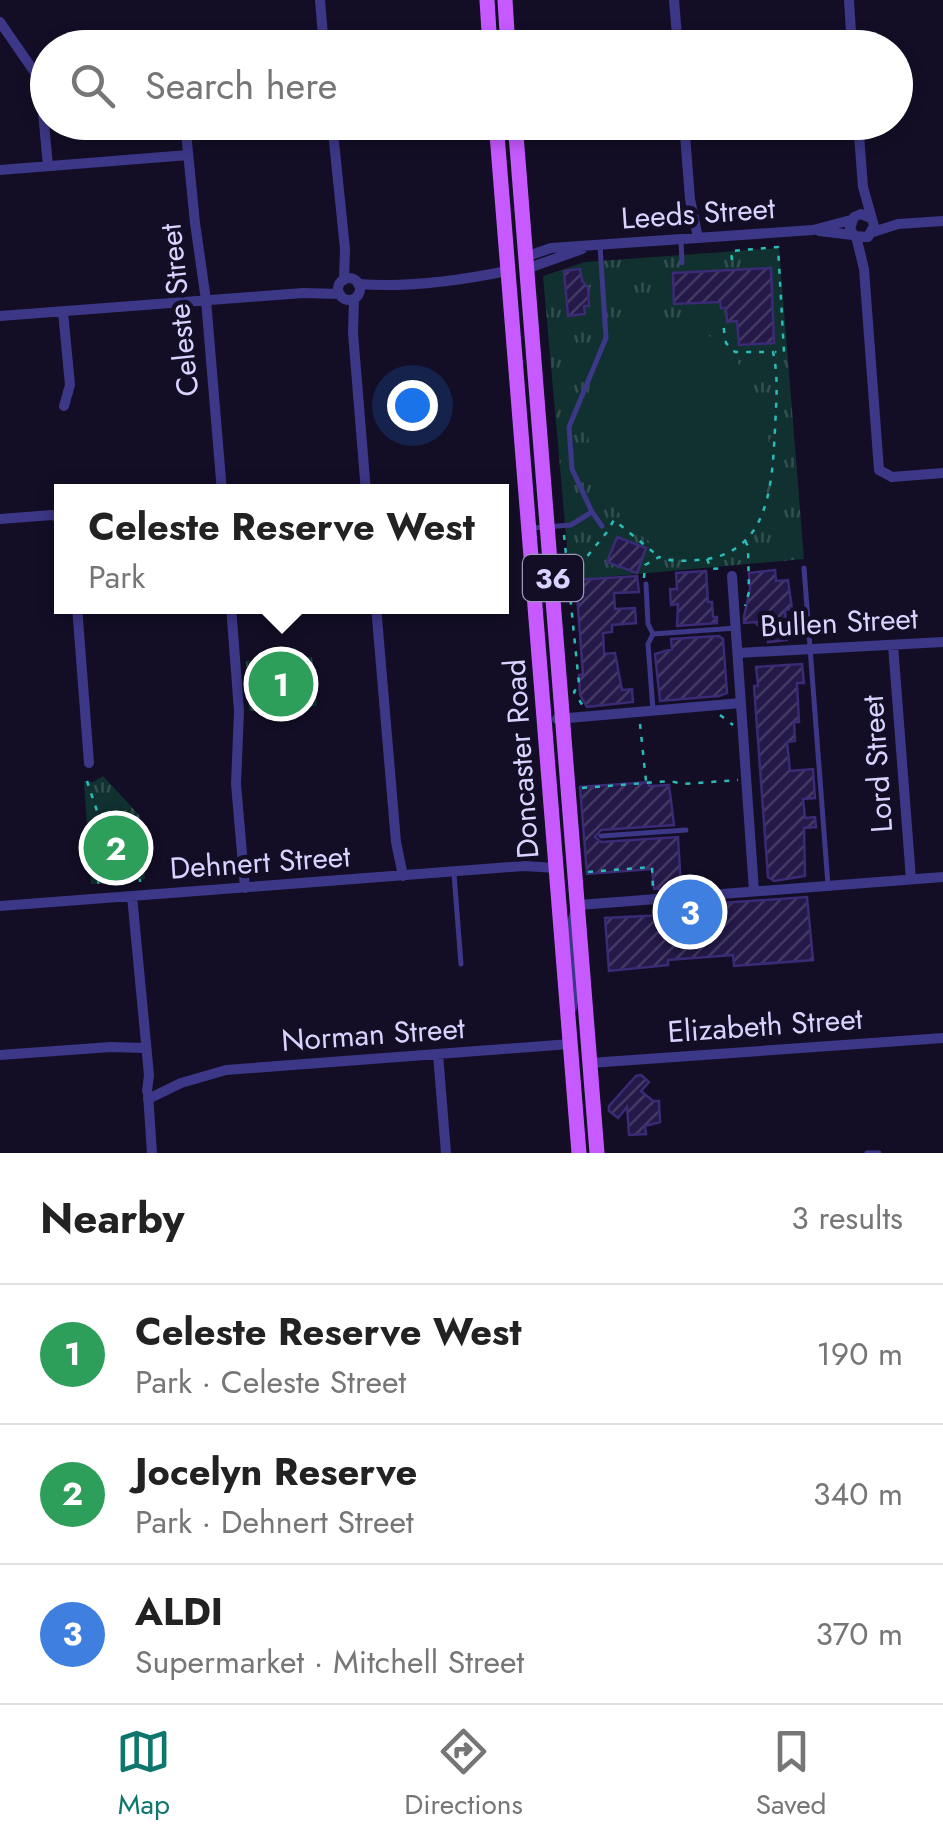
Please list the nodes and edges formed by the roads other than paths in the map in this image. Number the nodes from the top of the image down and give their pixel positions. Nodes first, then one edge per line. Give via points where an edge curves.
1 (320, 0) edge
2 (486, 0) edge
3 (504, 0) edge
4 (674, 0) edge
5 (849, 0) edge
6 (0, 22) edge
7 (322, 30) edge
8 (488, 30) edge
9 (506, 30) edge
10 (676, 30) edge
11 (851, 30) edge
12 (30, 66) edge
13 (46, 140) edge
14 (187, 140) edge
15 (334, 140) edge
16 (497, 140) edge
17 (516, 140) edge
18 (685, 140) edge
19 (859, 140) edge
20 (188, 156) junction
21 (48, 166) junction
22 (0, 170) edge
23 (863, 187) junction
24 (855, 218) junction
25 (943, 221) edge
26 (813, 230) junction
27 (865, 230) junction
28 (689, 239) junction
29 (600, 246) junction
30 (526, 263) junction
31 (682, 263) dead end
32 (507, 271) junction
33 (349, 289) junction
34 (206, 300) junction
35 (64, 312) junction
36 (0, 316) edge
37 (64, 406) dead end
38 (943, 473) edge
39 (221, 484) edge
40 (365, 484) edge
41 (592, 512) junction
42 (54, 516) edge
43 (0, 519) edge
44 (556, 526) junction
45 (602, 526) dead end
46 (529, 528) junction
47 (804, 568) dead end
48 (731, 572) road end
49 (646, 584) road end
50 (78, 614) edge
51 (232, 614) edge
52 (377, 614) edge
53 (736, 628) junction
54 (653, 634) junction
55 (943, 642) edge
56 (893, 645) junction
57 (809, 650) junction
58 (738, 652) junction
59 (741, 703) junction
60 (653, 710) junction
61 (564, 718) junction
62 (546, 720) junction
63 (89, 763) dead end
64 (686, 830) dead end
65 (601, 836) dead end
66 (556, 866) junction
67 (454, 871) junction
68 (399, 876) junction
69 (943, 877) edge
70 (911, 879) junction
71 (828, 885) junction
72 (244, 888) junction
73 (578, 888) junction
74 (754, 891) junction
75 (132, 896) junction
76 (579, 905) junction
77 (0, 906) edge
78 (460, 964) dead end
79 (569, 1024) junction
80 (943, 1038) edge
81 (144, 1044) junction
82 (570, 1044) junction
83 (438, 1054) junction
84 (0, 1055) edge
85 (590, 1063) junction
86 (148, 1095) junction
87 (152, 1153) edge
88 (446, 1153) edge
89 (578, 1153) edge
90 (597, 1153) edge
91 (866, 1153) edge
92 (879, 1153) edge

1 - 7 street
2 - 8 main road
3 - 9 main road
4 - 10 street
5 - 11 street
6 - 12 street
13 - 21 street
14 - 20 street, Celeste Street
15 - 33 street
16 - 32 main road, Doncaster Road / 36
17 - 30 main road, Doncaster Road / 36
18 - 28 street
19 - 23 street
20 - 21 street
20 - 34 street, Celeste Street
21 - 22 street
23 - 24 street
23 - 27 street
24 - 26 street, Leeds Street
24 - 27 street
24 - 27 street via 850,228
25 - 27 street, Leeds Street
26 - 27 street, Leeds Street
26 - 28 street, Leeds Street
27 - 38 street via 879,470 892,477
28 - 29 street, Leeds Street
28 - 31 lane
29 - 30 street, Leeds Street
29 - 41 lane via 606,338 570,427 572,469
30 - 32 main road
30 - 44 main road, Doncaster Road / 36
32 - 33 street
32 - 46 main road, Doncaster Road / 36
33 - 34 street
33 - 40 street
34 - 35 street
34 - 39 street, Celeste Street
35 - 36 street
35 - 37 street via 70,384
41 - 44 lane
41 - 45 lane
42 - 43 street
44 - 46 lane
44 - 61 main road, Doncaster Road / 36
46 - 62 main road, Doncaster Road / 36
47 - 57 lane
48 - 53 street
49 - 54 lane
50 - 63 street
51 - 72 street
52 - 68 street
53 - 54 lane
53 - 58 street
54 - 60 lane
55 - 56 street, Bullen Street
56 - 57 street, Bullen Street
56 - 70 street, Lord Street
57 - 58 street, Bullen Street
57 - 71 lane
58 - 59 street
59 - 60 street
59 - 74 street
60 - 61 street
61 - 62 street
61 - 73 main road, Doncaster Road / 36
62 - 66 main road, Doncaster Road / 36
64 - 65 lane
66 - 67 street, Dehnert Street via 545,861
66 - 73 street
66 - 79 main road, Doncaster Road / 36
67 - 68 street, Dehnert Street
67 - 78 lane
68 - 72 street, Dehnert Street
69 - 70 street
70 - 71 street
71 - 74 street
72 - 75 street, Dehnert Street
73 - 76 main road, Doncaster Road / 36
74 - 76 street
75 - 77 street, Dehnert Street
75 - 81 street
76 - 79 street via 570,928 575,990
76 - 85 main road, Doncaster Road / 36
79 - 82 main road, Doncaster Road / 36
80 - 85 street, Elizabeth Street
81 - 84 street
81 - 86 street
82 - 83 street, Norman Street
82 - 89 main road, Doncaster Road / 36
83 - 86 street, Norman Street via 226,1070
83 - 88 street
85 - 90 main road, Doncaster Road / 36
86 - 87 street
91 - 92 lane

